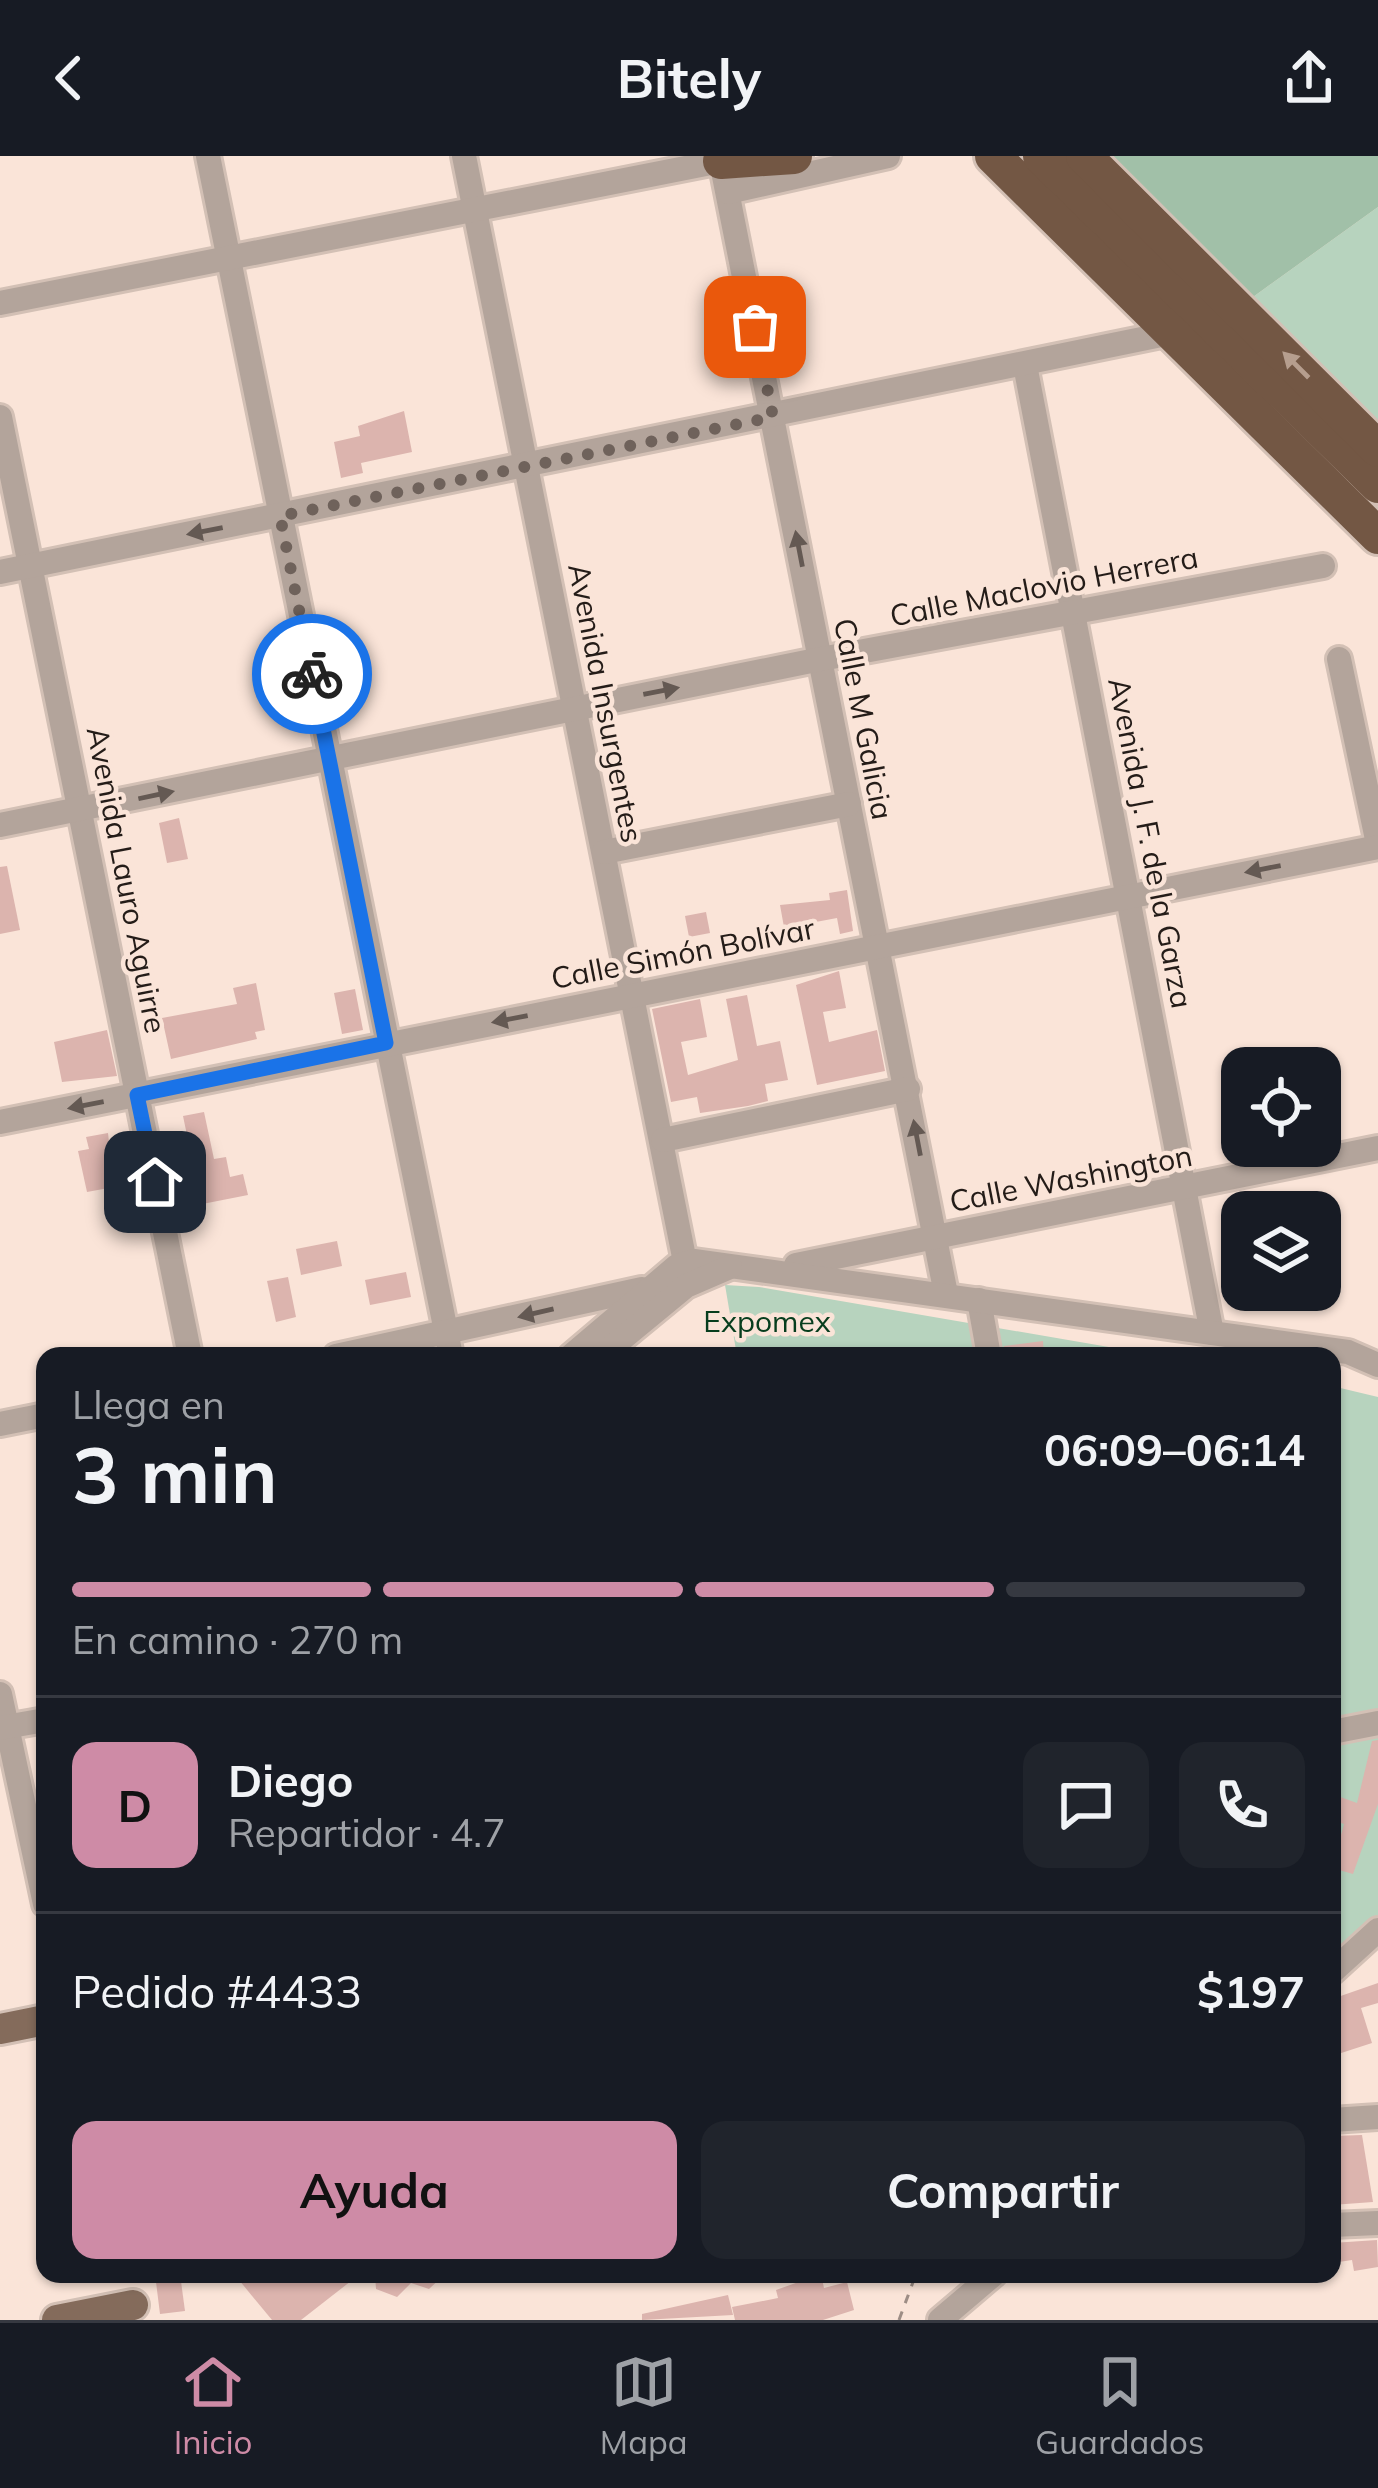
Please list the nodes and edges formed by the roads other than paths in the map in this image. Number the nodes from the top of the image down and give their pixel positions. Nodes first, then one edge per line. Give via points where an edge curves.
1 (208, 156) edge
2 (464, 156) edge
3 (888, 156) edge
4 (993, 156) edge
5 (1018, 156) edge
6 (1041, 156) edge
7 (1084, 156) edge
8 (746, 164) edge
9 (475, 209) junction
10 (228, 259) junction
11 (0, 303) edge
12 (1171, 333) junction
13 (1025, 365) junction
14 (0, 417) edge
15 (773, 417) junction
16 (1356, 460) edge
17 (526, 467) junction
18 (1378, 485) edge
19 (280, 516) junction
20 (1378, 517) edge
21 (1378, 536) edge
22 (31, 566) junction
23 (1323, 566) dead end
24 (0, 572) edge
25 (1075, 613) junction
26 (821, 659) junction
27 (1339, 659) dead end
28 (576, 708) junction
29 (329, 759) junction
30 (849, 804) junction
31 (82, 810) junction
32 (0, 825) edge
33 (1378, 846) edge
34 (604, 852) junction
35 (1130, 895) junction
36 (878, 944) junction
37 (633, 995) junction
38 (386, 1043) junction
39 (908, 1089) junction
40 (137, 1095) junction
41 (0, 1122) edge
42 (663, 1140) junction
43 (1378, 1148) edge
44 (1187, 1186) junction
45 (936, 1237) junction
46 (685, 1262) junction
47 (738, 1264) junction
48 (776, 1269) junction
49 (946, 1294) junction
50 (656, 1295) junction
51 (979, 1300) junction
52 (1212, 1333) junction
53 (448, 1345) edge
54 (188, 1347) edge
55 (584, 1347) edge
56 (610, 1347) edge
57 (987, 1347) edge
58 (1299, 1347) edge
59 (1341, 1354) edge
60 (1374, 1359) edge
61 (36, 1417) edge
62 (0, 1424) edge
63 (0, 1694) edge
64 (36, 1722) edge
65 (1378, 1723) edge
66 (3, 1728) edge
67 (1341, 1730) edge
68 (36, 1838) edge
69 (1378, 1930) edge
70 (1341, 1964) edge
71 (36, 2022) edge
72 (0, 2029) edge
73 (1378, 2117) edge
74 (1341, 2119) edge
75 (1378, 2223) edge
76 (1341, 2225) edge
77 (983, 2283) edge
78 (132, 2300) edge
79 (57, 2320) edge
80 (940, 2320) edge

1 - 10 street
2 - 9 street, Avenida Insurgentes
3 - 8 street
4 - 12 highway
5 - 16 highway
6 - 16 highway
16 -> 7 highway
8 - 9 street
8 - 15 street, Calle M Galicia
9 - 10 street
9 - 17 street, Avenida Insurgentes
10 - 11 street
10 - 19 street
12 - 13 street
12 - 21 highway
13 - 15 street
13 - 25 street, Avenida J. F. de la Garza
14 - 22 street, Avenida Lauro Aguirre
15 - 17 street
26 -> 15 street, Calle M Galicia
16 - 18 highway
16 - 20 highway
17 - 19 street
17 - 28 street, Avenida Insurgentes
19 -> 22 street
19 - 29 street
22 - 24 street
22 - 31 street, Avenida Lauro Aguirre
23 - 25 street, Calle Maclovio Herrera
25 - 26 street, Calle Maclovio Herrera
25 - 35 street, Avenida J. F. de la Garza
28 -> 26 street, Calle Maclovio Herrera
26 - 30 street, Calle M Galicia
27 - 33 street
28 - 29 street, Calle Maclovio Herrera
28 - 34 street, Avenida Insurgentes
31 -> 29 street, Calle Maclovio Herrera
29 - 38 street
30 - 34 street
30 - 36 street, Calle M Galicia
31 - 32 street, Calle Maclovio Herrera
31 - 40 street, Avenida Lauro Aguirre
33 -> 35 street, Calle Simón Bolívar
34 - 37 street, Avenida Insurgentes
35 - 36 street, Calle Simón Bolívar
35 - 44 street, Avenida J. F. de la Garza
36 - 37 street, Calle Simón Bolívar
36 - 39 street, Calle M Galicia
37 -> 38 street, Calle Simón Bolívar
37 - 42 street, Avenida Insurgentes
38 - 40 street, Calle Simón Bolívar
38 - 53 street
39 - 42 street
45 -> 39 street, Calle M Galicia
40 -> 41 street, Calle Simón Bolívar
40 - 54 street, Avenida Lauro Aguirre
42 - 46 street, Avenida Insurgentes
43 - 44 street, Calle Washington
44 - 45 street, Calle Washington
44 - 52 street, Avenida J. F. de la Garza
45 - 48 street, Calle Washington
45 - 49 street, Calle M Galicia
46 - 47 street
46 - 50 street
47 - 48 street
47 - 50 street
48 - 49 street
49 - 51 street
50 -> 53 street
50 - 55 street
50 - 56 street
51 - 52 street
51 - 57 street
52 - 58 street
59 - 60 street
61 - 62 street
63 - 66 street
64 - 66 street
65 - 67 street
66 - 68 street
69 - 70 street
71 - 72 main road
73 - 74 street
75 - 76 street
77 - 80 street
78 - 79 main road

